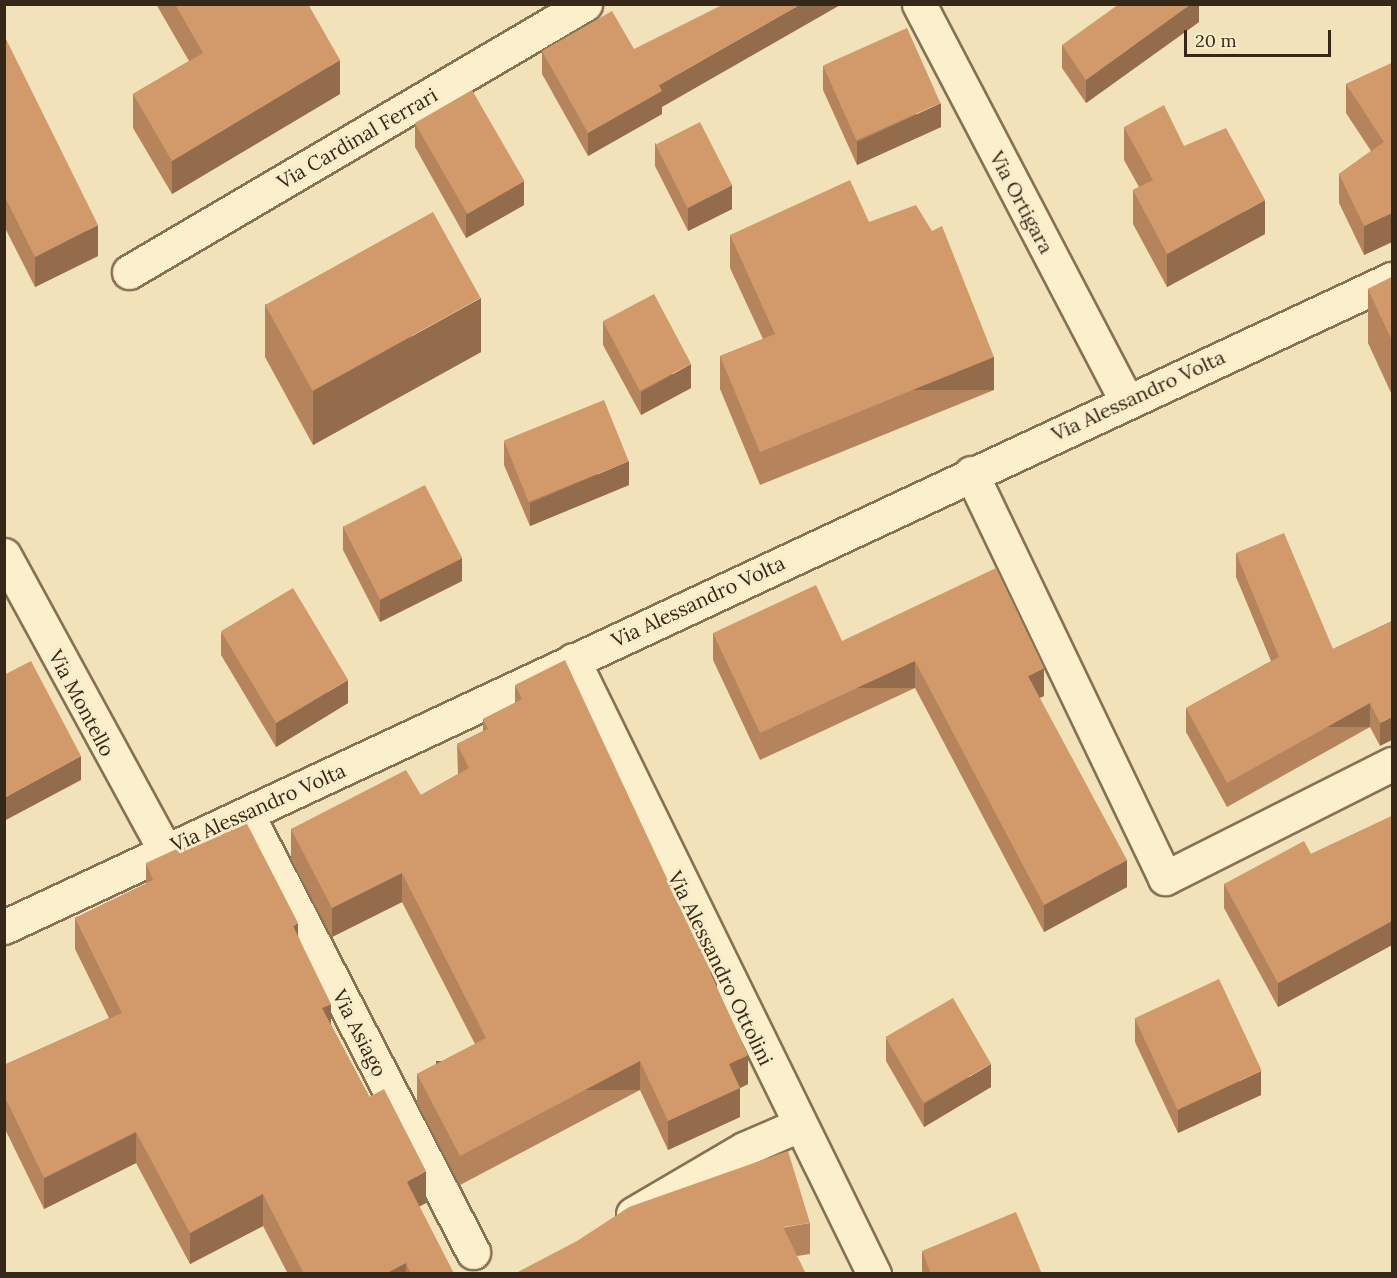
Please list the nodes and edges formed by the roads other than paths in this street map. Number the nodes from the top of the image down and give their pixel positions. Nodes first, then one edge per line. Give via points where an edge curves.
1 (585, 4) edge
2 (919, 4) edge
3 (129, 272) dead end
4 (1392, 279) edge
5 (1126, 400) junction
6 (971, 473) junction
7 (4, 555) edge
8 (573, 660) junction
9 (1392, 764) edge
10 (247, 814) junction
11 (164, 849) junction
12 (4, 927) edge
13 (797, 1126) junction
14 (602, 1232) edge
15 (474, 1252) dead end
16 (874, 1274) edge

1 - 3 street, Via Cardinal Ferrari
2 - 5 street, Via Ortigara
4 - 5 street, Via Alessandro Volta
5 - 6 street, Via Alessandro Volta
6 - 8 street, Via Alessandro Volta
6 - 9 street via 1165,878
7 - 11 street, Via Montello
8 - 10 street, Via Alessandro Volta
8 - 13 street, Via Alessandro Ottolini
10 - 11 street, Via Alessandro Volta
10 - 15 street, Via Asiago
11 - 12 street, Via Alessandro Volta
13 - 14 street via 744,1149
13 - 16 street, Via Alessandro Ottolini

